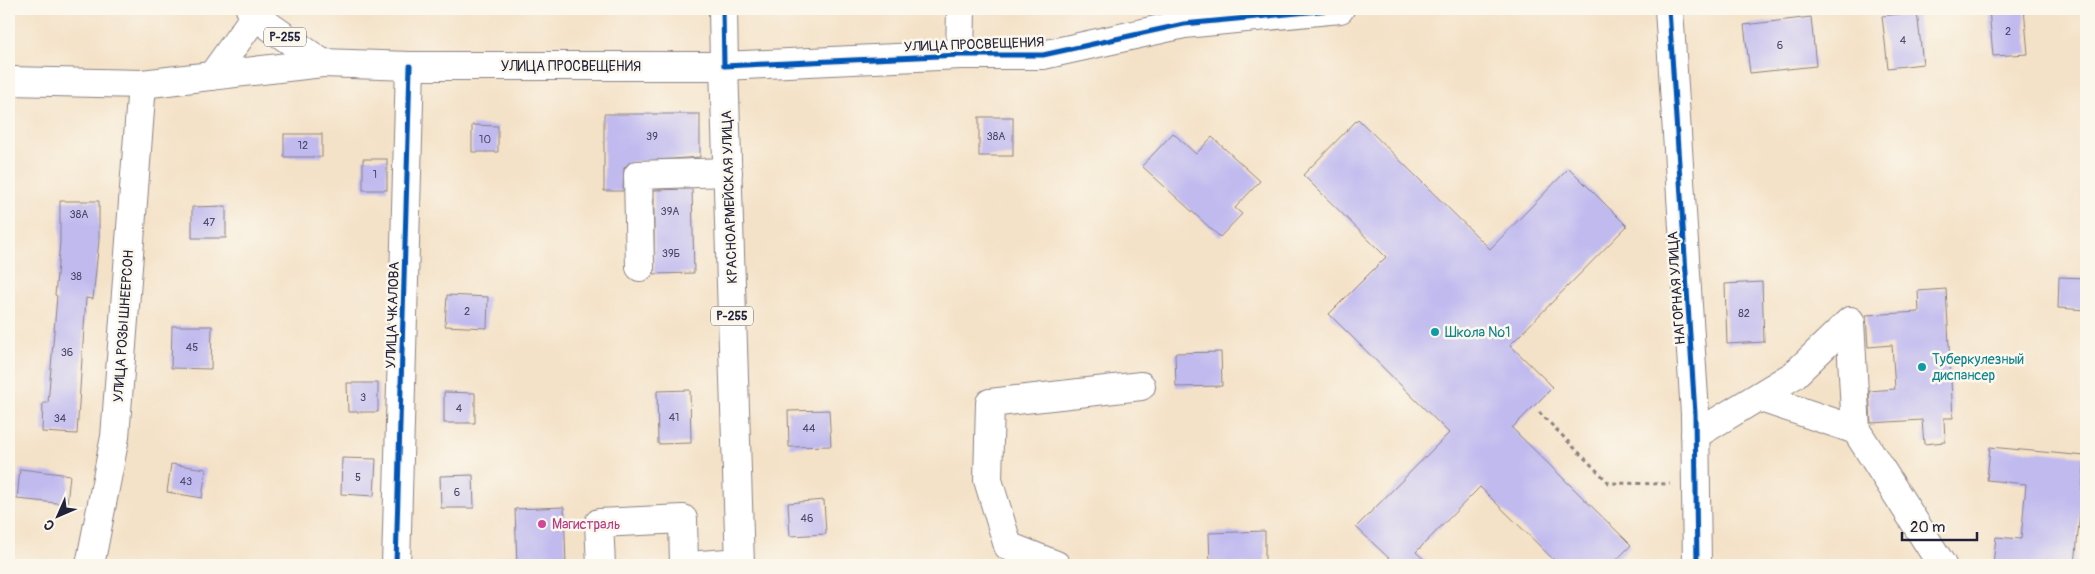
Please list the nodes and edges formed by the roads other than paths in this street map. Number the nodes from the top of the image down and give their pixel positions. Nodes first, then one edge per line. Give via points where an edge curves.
1 (724, 9) edge
2 (961, 9) edge
3 (1340, 9) edge
4 (1669, 9) edge
5 (252, 12) edge
6 (1192, 17) edge
7 (960, 55) junction
8 (322, 63) junction
9 (410, 66) junction
10 (724, 66) junction
11 (212, 76) junction
12 (9, 81) edge
13 (142, 84) junction
14 (728, 172) junction
15 (640, 267) dead end
16 (1140, 386) dead end
17 (1758, 397) junction
18 (1856, 430) junction
19 (1695, 435) junction
20 (740, 564) edge
21 (90, 565) edge
22 (396, 565) edge
23 (601, 565) edge
24 (684, 565) edge
25 (701, 565) edge
26 (1056, 565) edge
27 (1698, 565) edge
28 (1942, 565) edge

1 - 10 main road, КРАСНОАРМЕЙСКАЯ УЛИЦА
2 - 7 main road
3 - 6 main road, УЛИЦА ПРОСВЕЩЕНИЯ
4 - 19 main road, НАГОРНАЯ УЛИЦА
5 - 8 main road, Р-255
5 - 11 main road
6 - 7 main road, УЛИЦА ПРОСВЕЩЕНИЯ via 1042,55
7 - 10 main road, УЛИЦА ПРОСВЕЩЕНИЯ
8 - 9 main road, УЛИЦА ПРОСВЕЩЕНИЯ
8 - 11 main road, УЛИЦА ПРОСВЕЩЕНИЯ
9 - 10 main road, УЛИЦА ПРОСВЕЩЕНИЯ
9 - 22 main road, УЛИЦА ЧКАЛОВА
10 - 14 main road, КРАСНОАРМЕЙСКАЯ УЛИЦА / Р-255
11 - 13 main road, УЛИЦА ПРОСВЕЩЕНИЯ
12 - 13 main road, УЛИЦА ПРОСВЕЩЕНИЯ
13 - 21 main road, УЛИЦА РОЗЫ ШНЕЕРСОН via 114,437
14 - 15 main road via 638,175
14 - 20 main road, КРАСНОАРМЕЙСКАЯ УЛИЦА / Р-255
16 - 26 main road via 990,403 988,480 1008,546
17 - 18 main road
17 - 18 main road via 1794,375 1850,321
17 - 19 main road
18 - 28 main road
19 - 27 main road, НАГОРНАЯ УЛИЦА
20 - 25 main road
23 - 24 main road via 599,523 683,518

